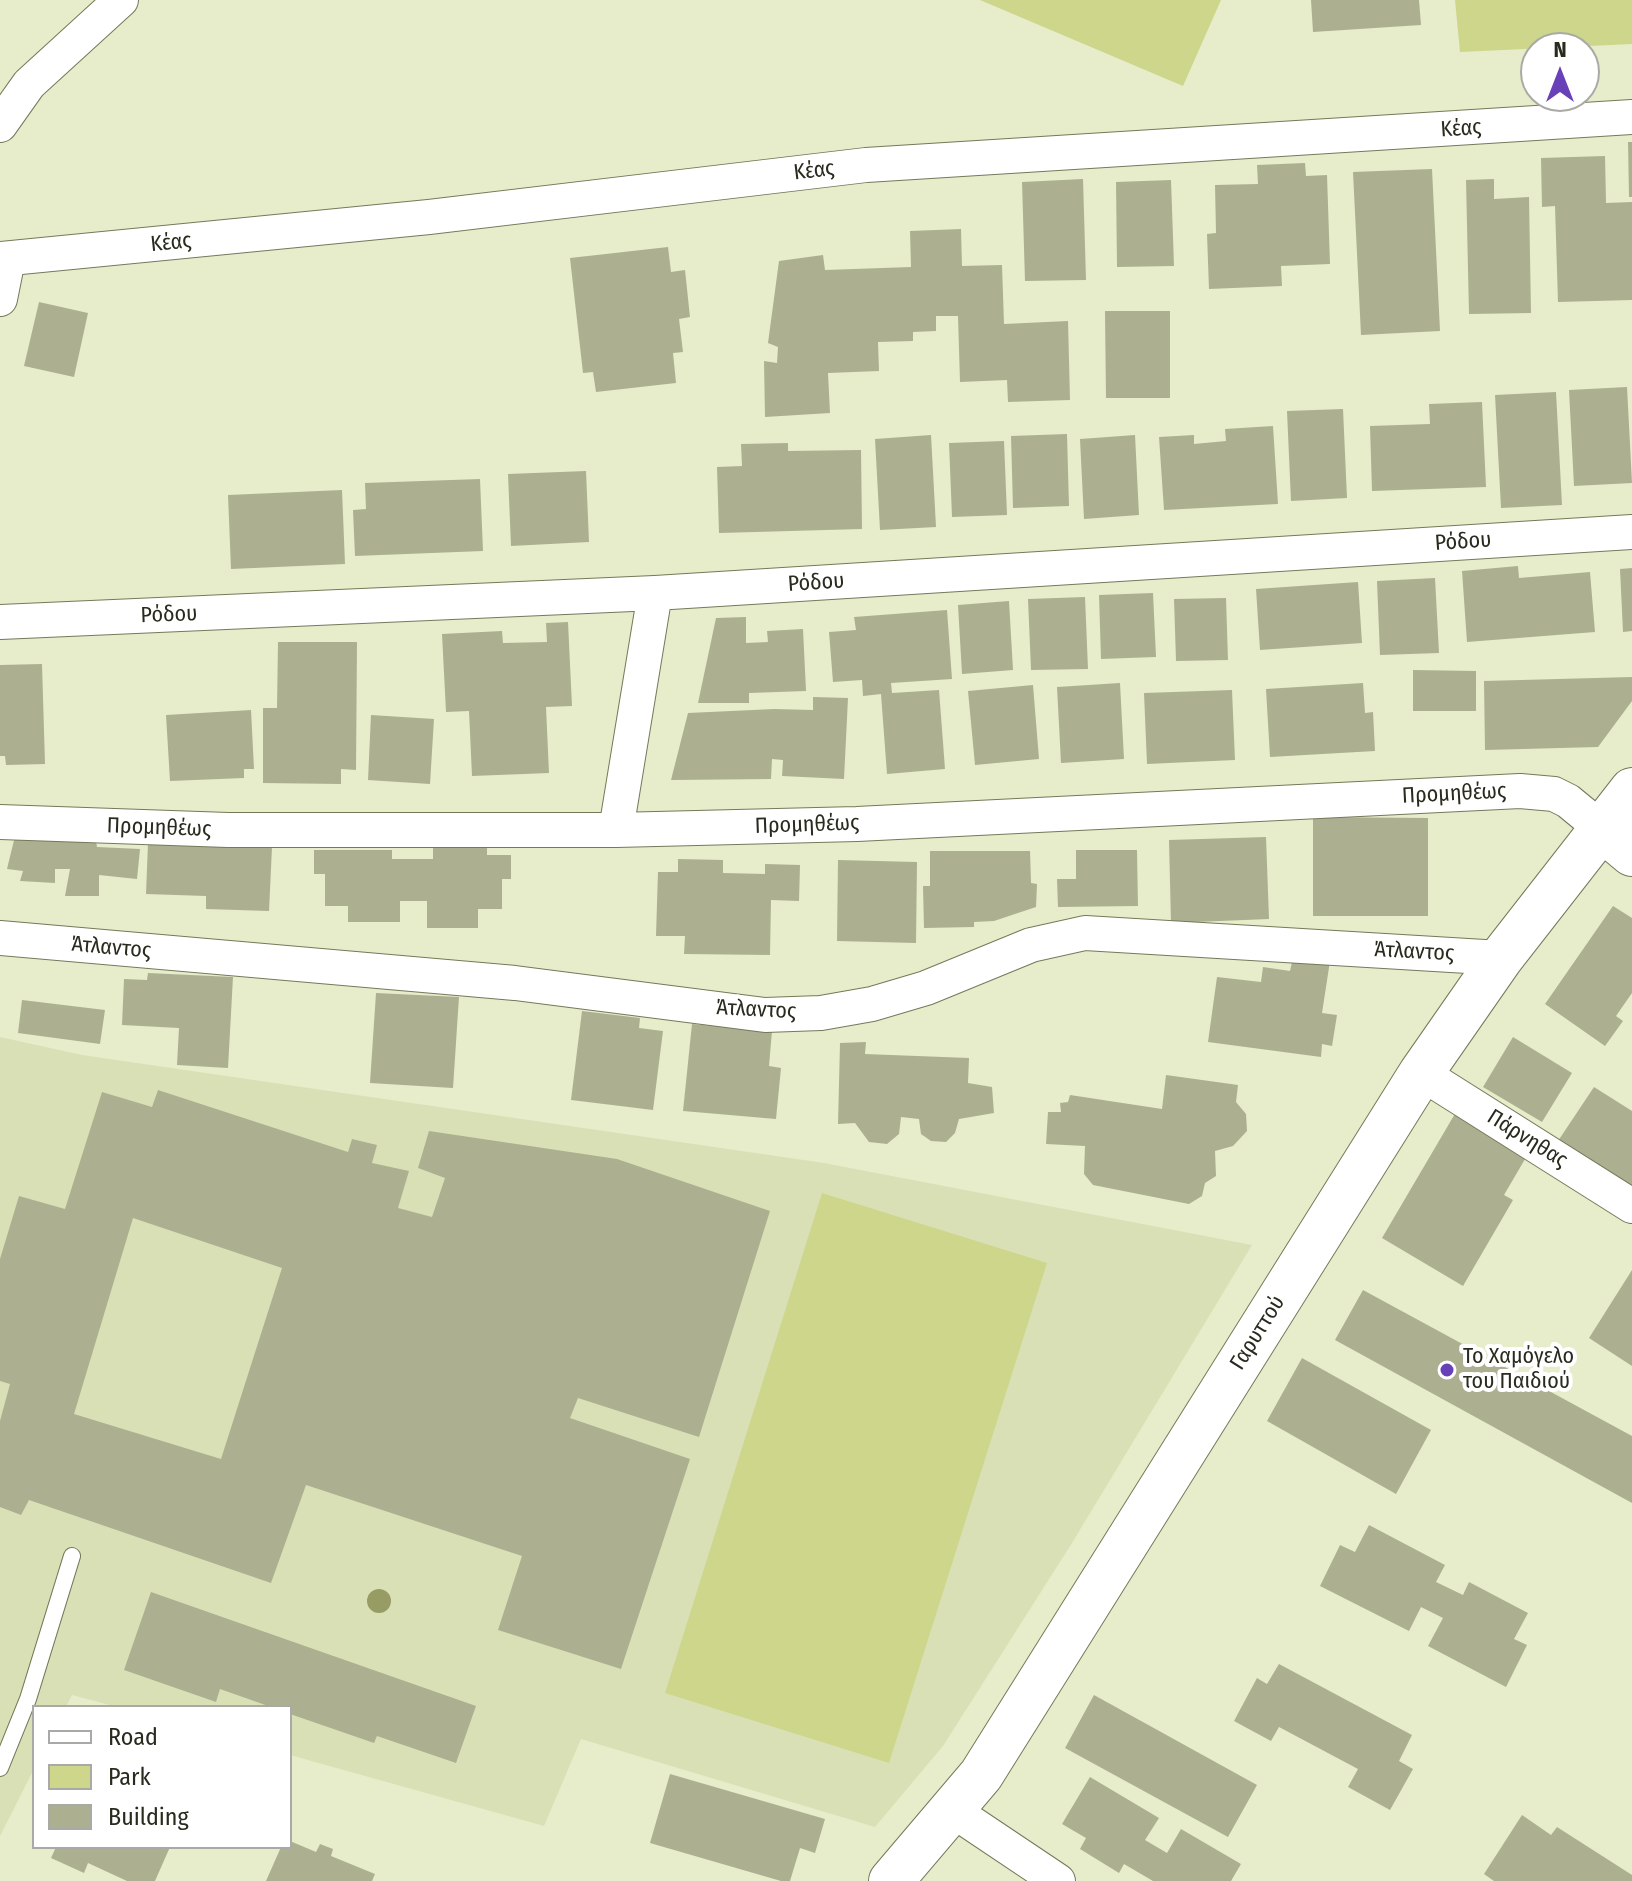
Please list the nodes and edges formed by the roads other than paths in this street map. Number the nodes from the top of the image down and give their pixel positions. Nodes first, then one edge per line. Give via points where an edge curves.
1 (121, 0) edge
2 (1632, 117) edge
3 (0, 125) edge
4 (4, 259) edge
5 (0, 299) edge
6 (1632, 532) edge
7 (655, 593) junction
8 (0, 622) edge
9 (1632, 790) edge
10 (0, 822) edge
11 (616, 830) junction
12 (1617, 842) edge
13 (0, 938) edge
14 (1501, 958) junction
15 (1421, 1073) junction
16 (1632, 1206) edge
17 (72, 1556) dead end
18 (0, 1768) edge
19 (952, 1810) junction
20 (891, 1881) edge
21 (1058, 1881) edge

1 - 3 street via 29,84
2 - 4 street, Κέας via 866,165 429,217
4 - 5 street
6 - 7 street, Ρόδου
7 - 8 street, Ρόδου
7 - 11 street
9 - 12 street, Γαρυττού
10 - 11 street, Προμηθέως via 228,830
11 - 12 street, Προμηθέως via 857,824 1520,791 1568,801
12 - 14 street, Γαρυττού
13 - 14 street, Άτλαντος via 515,983 765,1015 872,1004 1031,945 1085,933
14 - 15 street, Γαρυττού
15 - 16 street, Πάρνηθας
15 - 19 street, Γαρυττού via 989,1761
17 - 18 lane via 28,1699
19 - 20 street, Γαρυττού
19 - 21 street

